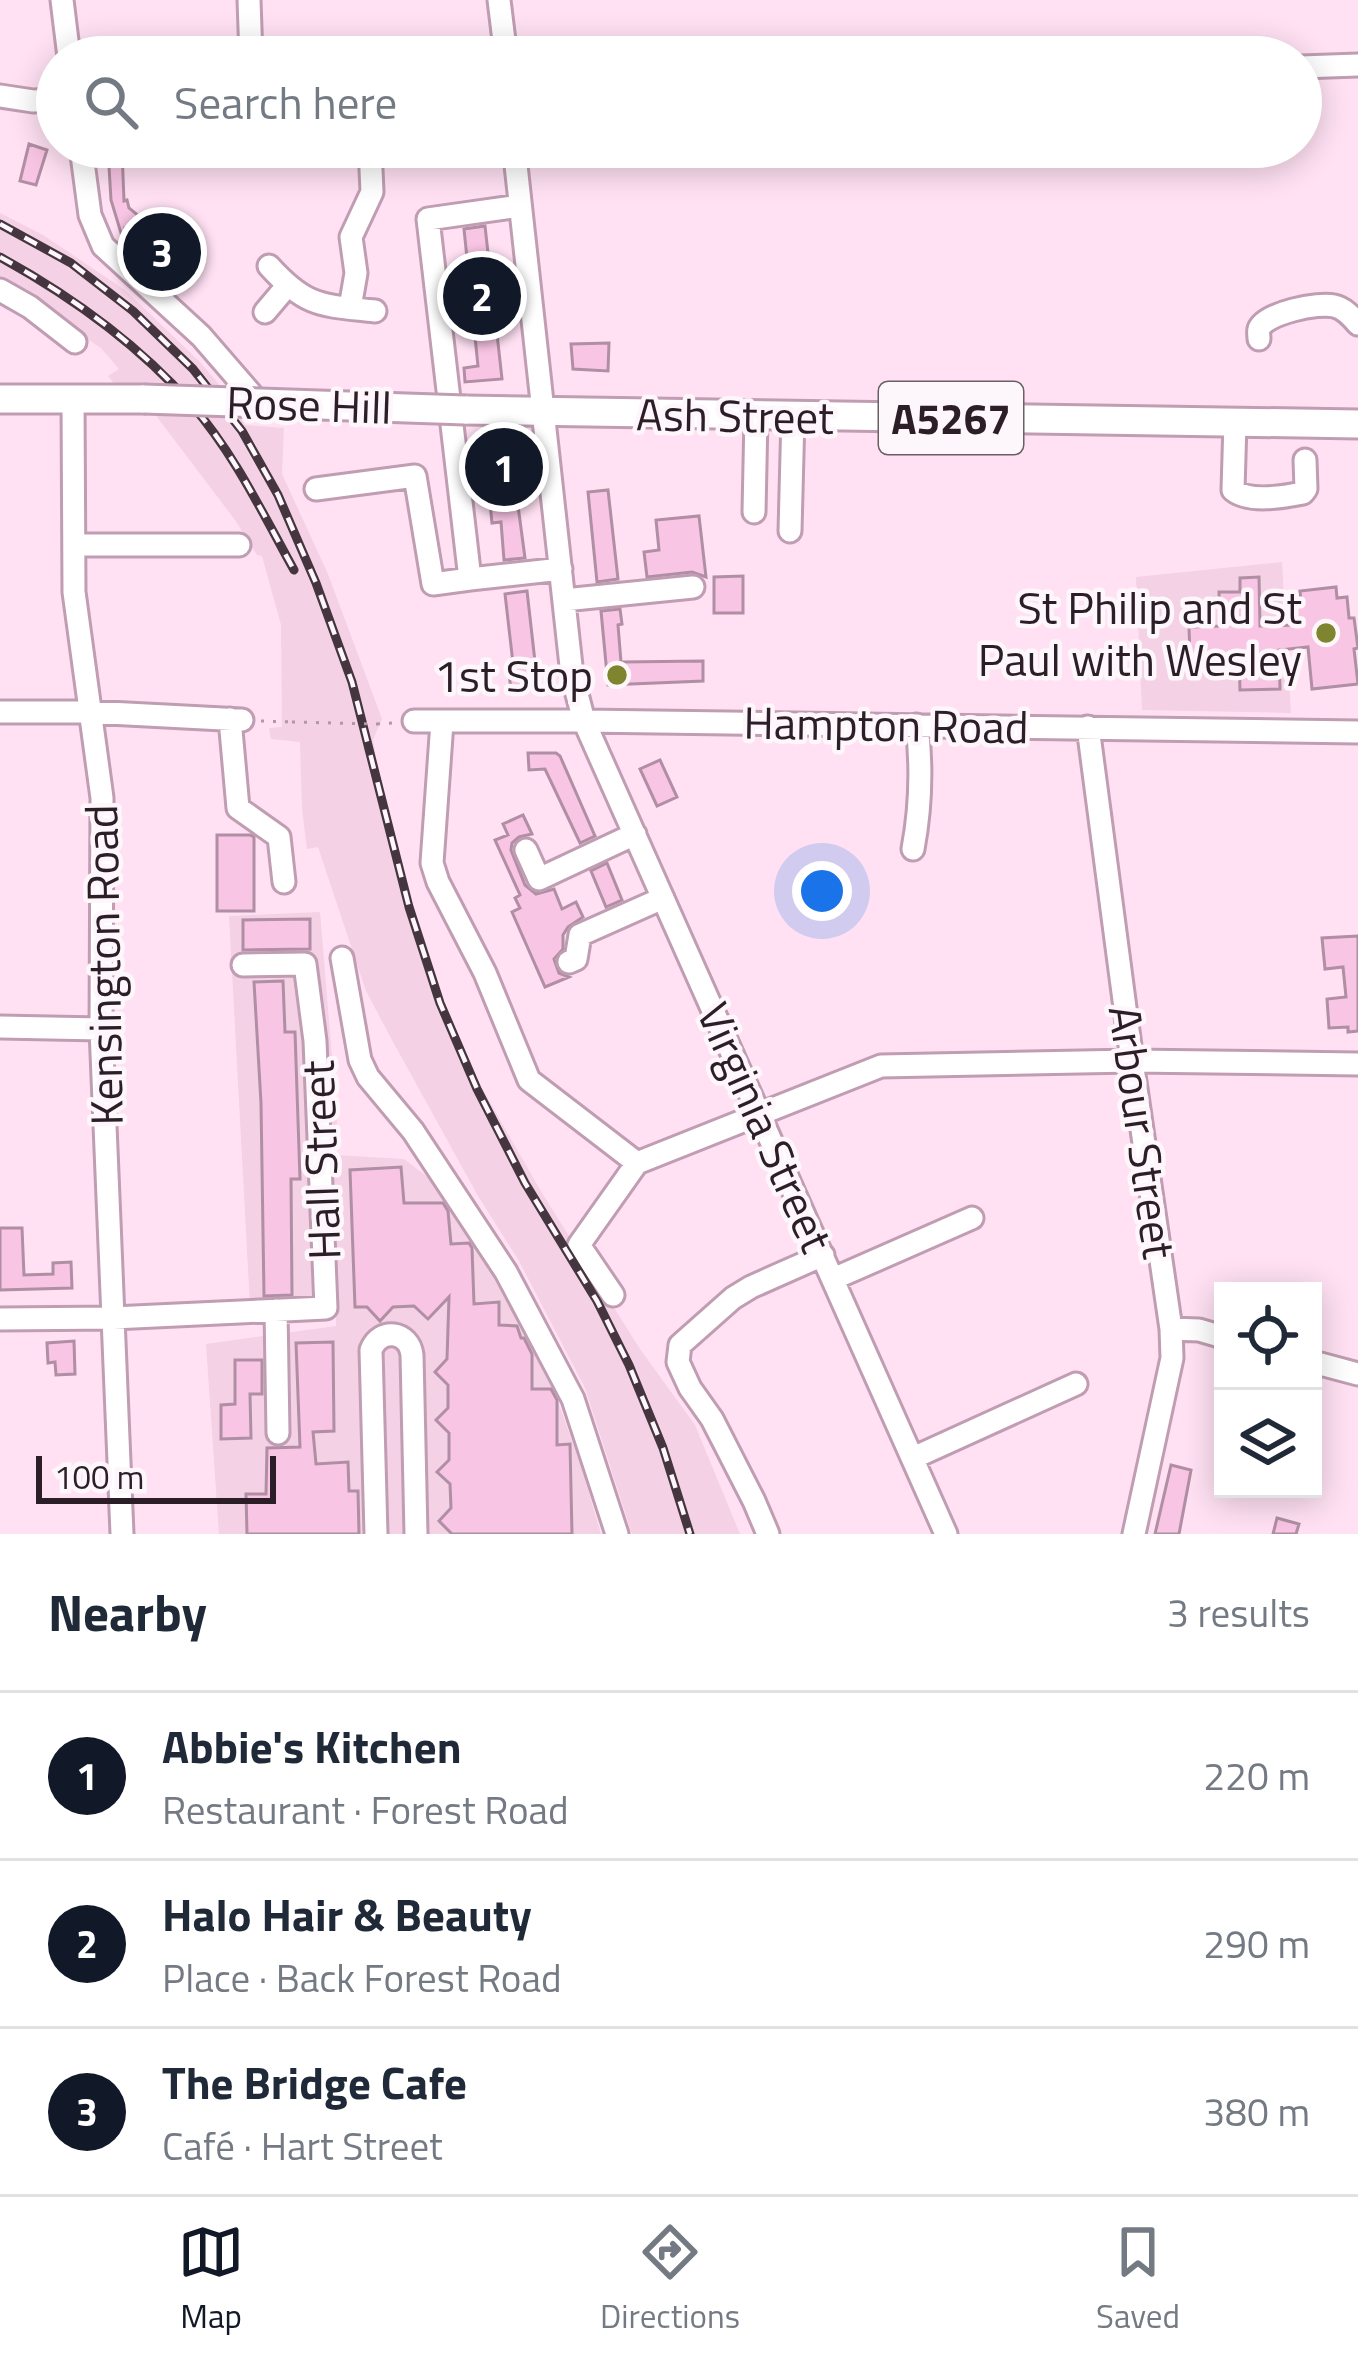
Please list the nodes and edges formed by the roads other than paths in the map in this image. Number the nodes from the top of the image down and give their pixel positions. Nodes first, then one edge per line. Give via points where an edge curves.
1 (62, 0) edge
2 (249, 0) edge
3 (499, 0) edge
4 (66, 36) edge
5 (250, 36) edge
6 (503, 36) edge
7 (1358, 65) edge
8 (1322, 66) edge
9 (0, 95) edge
10 (36, 101) edge
11 (84, 168) edge
12 (371, 168) edge
13 (516, 168) edge
14 (519, 206) junction
15 (269, 266) dead end
16 (287, 286) junction
17 (0, 290) edge
18 (350, 308) junction
19 (375, 311) dead end
20 (265, 312) dead end
21 (1358, 324) edge
22 (1258, 339) dead end
23 (75, 342) dead end
24 (74, 398) junction
25 (0, 399) edge
26 (258, 402) junction
27 (544, 413) junction
28 (756, 416) junction
29 (793, 416) junction
30 (1235, 422) junction
31 (1358, 424) edge
32 (1305, 460) dead end
33 (316, 489) dead end
34 (754, 512) dead end
35 (790, 531) dead end
36 (74, 545) junction
37 (239, 545) dead end
38 (561, 569) junction
39 (470, 579) junction
40 (693, 587) dead end
41 (564, 600) junction
42 (0, 712) edge
43 (89, 712) junction
44 (584, 721) junction
45 (407, 722) road end
46 (442, 722) junction
47 (916, 725) junction
48 (1088, 727) junction
49 (1358, 732) edge
50 (635, 834) junction
51 (913, 848) dead end
52 (526, 850) dead end
53 (284, 882) dead end
54 (663, 898) junction
55 (342, 958) dead end
56 (568, 962) dead end
57 (243, 965) dead end
58 (0, 1027) edge
59 (101, 1029) junction
60 (1132, 1061) junction
61 (1358, 1064) edge
62 (760, 1113) junction
63 (637, 1162) junction
64 (972, 1218) dead end
65 (823, 1255) junction
66 (833, 1279) junction
67 (613, 1295) dead end
68 (276, 1310) junction
69 (113, 1318) junction
70 (0, 1319) edge
71 (1171, 1328) junction
72 (1214, 1334) edge
73 (1322, 1364) edge
74 (1358, 1374) edge
75 (1076, 1384) dead end
76 (278, 1433) dead end
77 (913, 1458) junction
78 (122, 1534) edge
79 (376, 1534) edge
80 (416, 1534) edge
81 (617, 1534) edge
82 (768, 1534) edge
83 (946, 1534) edge
84 (1134, 1534) edge

1 - 4 street
2 - 5 street
3 - 6 street
7 - 8 street
9 - 10 street
11 - 26 street via 103,246 201,336
12 - 18 street via 372,192 351,237
13 - 14 street, Virginia Street
14 - 27 street, Virginia Street
14 - 39 street via 428,219
15 - 16 street
16 - 18 street via 321,306
16 - 20 street
17 - 23 street
18 - 19 street
21 - 22 street via 1334,305 1303,309 1273,316
24 - 25 main road, A5267
24 - 26 main road, Rose Hill / A5267, bridge
24 - 36 street, Kensington Road
26 - 27 main road, Rose Hill / A5267, bridge
27 - 28 main road, Ash Street / A5267
27 - 38 street, Virginia Street
28 - 29 main road, Ash Street / A5267
28 - 34 street
29 - 30 main road, Ash Street / A5267
29 - 35 street
30 - 31 main road, Ash Street / A5267
30 - 32 street via 1237,494 1303,493
33 - 39 street via 415,476 433,584
36 - 37 street
36 - 43 street, Kensington Road
38 - 39 street
38 - 41 street, Virginia Street
40 - 41 street
41 - 44 street, Virginia Street
42 - 43 street
43 - 53 street via 236,720 238,808 279,837
43 - 59 street, Kensington Road via 102,798
44 - 46 street, Hampton Road
44 - 47 street, Hampton Road
44 - 50 street, Virginia Street
45 - 46 street, Hampton Road
46 - 63 street via 432,863 438,882 529,1080
47 - 48 street, Hampton Road
47 - 51 street via 921,804
48 - 49 street, Hampton Road
48 - 60 street, Arbour Street
50 - 52 street via 539,879
50 - 54 street, Virginia Street
54 - 56 street via 580,935 576,959
54 - 62 street, Virginia Street
55 - 81 street via 368,1077 506,1272 573,1399
57 - 68 street, Hall Street via 305,964 315,1041 326,1308
58 - 59 street
59 - 69 street, Kensington Road
60 - 61 street
60 - 62 street via 881,1066
60 - 71 street, Arbour Street
62 - 63 street
62 - 65 street, Virginia Street
63 - 67 street via 579,1245
64 - 66 street
65 - 66 street, Virginia Street
65 - 82 street via 733,1298 680,1345 690,1388
66 - 77 street, Virginia Street
68 - 69 street, Hall Street
68 - 76 street
69 - 70 street, Hall Street
69 - 78 street, Kensington Road
71 - 72 street
71 - 84 street, Arbour Street via 1172,1358
73 - 74 street
75 - 77 street
77 - 83 street, Virginia Street
79 - 80 street via 371,1350 381,1336 396,1335 411,1345

